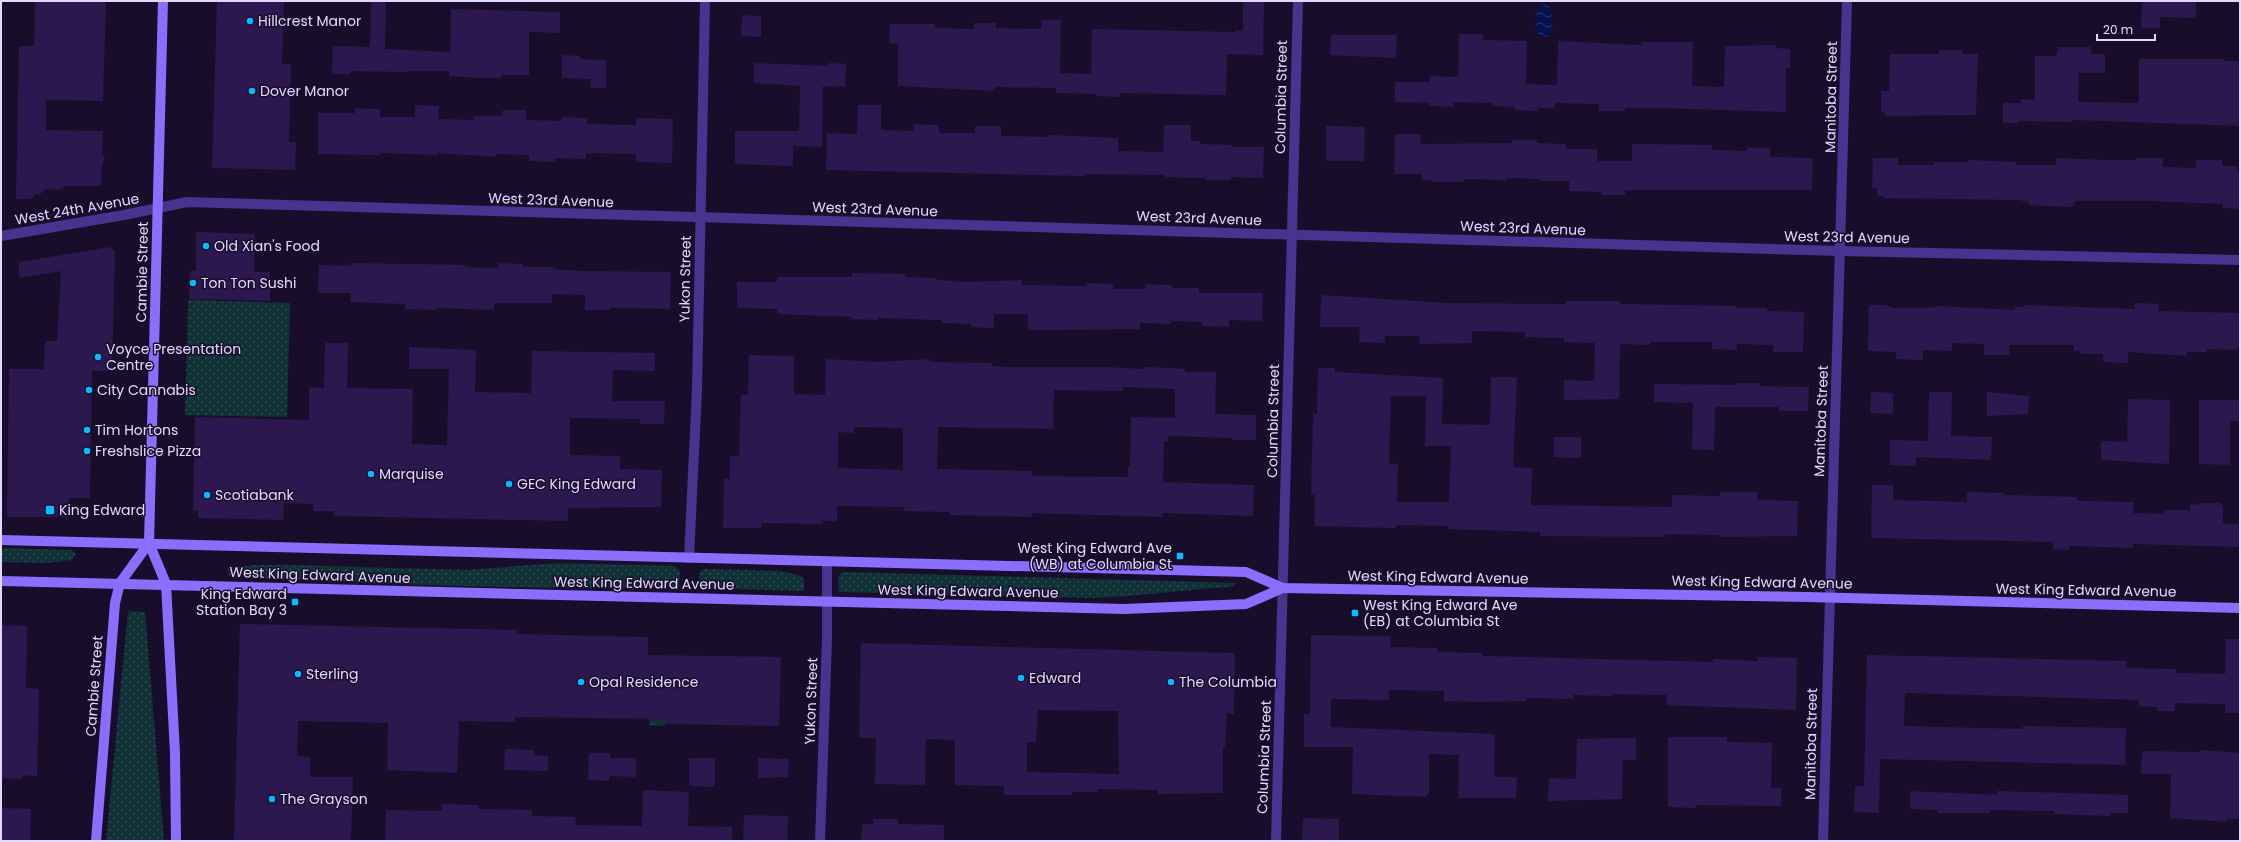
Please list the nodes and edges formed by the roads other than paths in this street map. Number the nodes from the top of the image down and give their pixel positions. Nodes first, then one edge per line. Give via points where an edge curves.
1 (164, 1) edge
2 (705, 1) edge
3 (1298, 1) edge
4 (1847, 1) edge
5 (158, 208) junction
6 (701, 219) junction
7 (1292, 235) junction
8 (1, 236) edge
9 (1841, 252) junction
10 (2240, 260) edge
11 (1, 540) edge
12 (149, 543) junction
13 (688, 558) junction
14 (827, 561) junction
15 (1, 581) edge
16 (120, 583) junction
17 (166, 584) junction
18 (1283, 588) junction
19 (1829, 598) junction
20 (827, 601) junction
21 (2240, 608) edge
22 (96, 841) edge
23 (176, 841) edge
24 (820, 841) edge
25 (1276, 841) edge
26 (1823, 841) edge

1 - 5 main road, Cambie Street
2 - 6 street, Yukon Street
3 - 7 street, Columbia Street
4 - 9 street, Manitoba Street
5 - 6 street, West 23rd Avenue via 194,202
5 - 8 street, West 24th Avenue
5 - 12 main road, Cambie Street
6 - 7 street, West 23rd Avenue
6 - 13 street, Yukon Street via 697,389
7 - 9 street, West 23rd Avenue
7 - 18 street, Columbia Street
9 - 10 street, West 23rd Avenue
9 - 19 street, Manitoba Street
11 - 12 main road, West King Edward Avenue
12 - 13 main road, West King Edward Avenue
12 - 16 main road, Cambie Street
12 - 17 main road, Cambie Street
13 - 14 main road, West King Edward Avenue
14 - 18 main road, West King Edward Avenue via 1246,572
14 - 20 street, Yukon Street
15 - 16 main road, West King Edward Avenue
16 - 17 main road, West King Edward Avenue
16 - 22 main road, Cambie Street via 113,614
17 - 20 main road, West King Edward Avenue
17 - 23 main road, Cambie Street via 175,753
18 - 19 main road, West King Edward Avenue
18 - 20 main road, West King Edward Avenue via 1246,604 1124,609
18 - 25 street, Columbia Street
19 - 21 main road, West King Edward Avenue
19 - 26 street, Manitoba Street
20 - 24 street, Yukon Street

